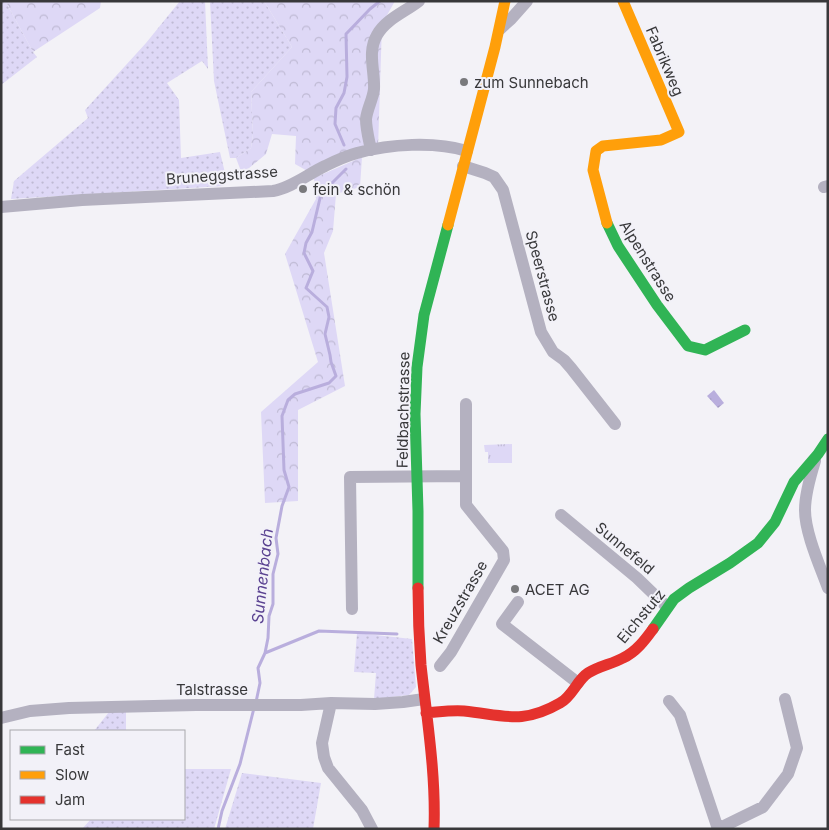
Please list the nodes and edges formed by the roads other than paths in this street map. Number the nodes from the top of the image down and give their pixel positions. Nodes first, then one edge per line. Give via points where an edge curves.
1 (419, 1) edge
2 (505, 1) edge
3 (527, 1) edge
4 (623, 1) edge
5 (500, 29) junction
6 (679, 132) joint
7 (371, 150) junction
8 (467, 151) junction
9 (463, 166) junction
10 (1, 207) edge
11 (745, 330) dead end
12 (466, 404) dead end
13 (615, 424) dead end
14 (828, 438) edge
15 (818, 454) junction
16 (466, 476) junction
17 (417, 477) junction
18 (561, 515) dead end
19 (828, 588) edge
20 (518, 602) dead end
21 (668, 607) junction
22 (352, 609) dead end
23 (440, 666) dead end
24 (578, 683) junction
25 (424, 699) junction
26 (785, 699) dead end
27 (669, 701) dead end
28 (331, 703) junction
29 (426, 712) junction
30 (1, 718) edge
31 (372, 829) edge
32 (434, 829) edge
33 (718, 829) edge

1 - 7 street via 388,22 374,40 373,91 366,120
2 - 5 street, Feldbachstrasse
3 - 5 street
4 - 6 street, Fabrikweg
5 - 8 street, Feldbachstrasse
6 - 11 street, Alpenstrasse via 661,140 603,146 596,151 593,170 607,225 652,298 688,346 705,350
7 - 8 street, Bruneggstrasse via 422,145 449,146
7 - 10 street, Bruneggstrasse via 348,156 273,191
8 - 9 street, Feldbachstrasse
9 - 13 street, Speerstrasse via 494,178 503,190 540,332 553,352 571,368
9 - 17 street, Feldbachstrasse via 419,342 415,399
12 - 16 street, Kreuzstrasse
14 - 15 street, Eichstutz
15 - 19 street via 808,482 805,511 810,538
15 - 21 street, Eichstutz via 794,482 775,522 758,543 688,588
16 - 17 street
16 - 23 street, Kreuzstrasse via 466,505 504,551 504,560
17 - 22 street via 350,477
17 - 25 street, Feldbachstrasse via 418,632
18 - 21 street, Sunnefeld
20 - 24 street via 502,624
21 - 24 street, Eichstutz via 632,653 586,674
24 - 29 street, Eichstutz via 562,702 530,716
25 - 28 street, Talstrasse via 375,704
25 - 29 street, Feldbachstrasse
26 - 33 street via 797,748 788,774 763,807
27 - 33 street via 680,715
28 - 30 street, Talstrasse via 69,708
28 - 31 street via 322,743 324,757 328,768 362,810
29 - 32 street, Feldbachstrasse via 434,780

